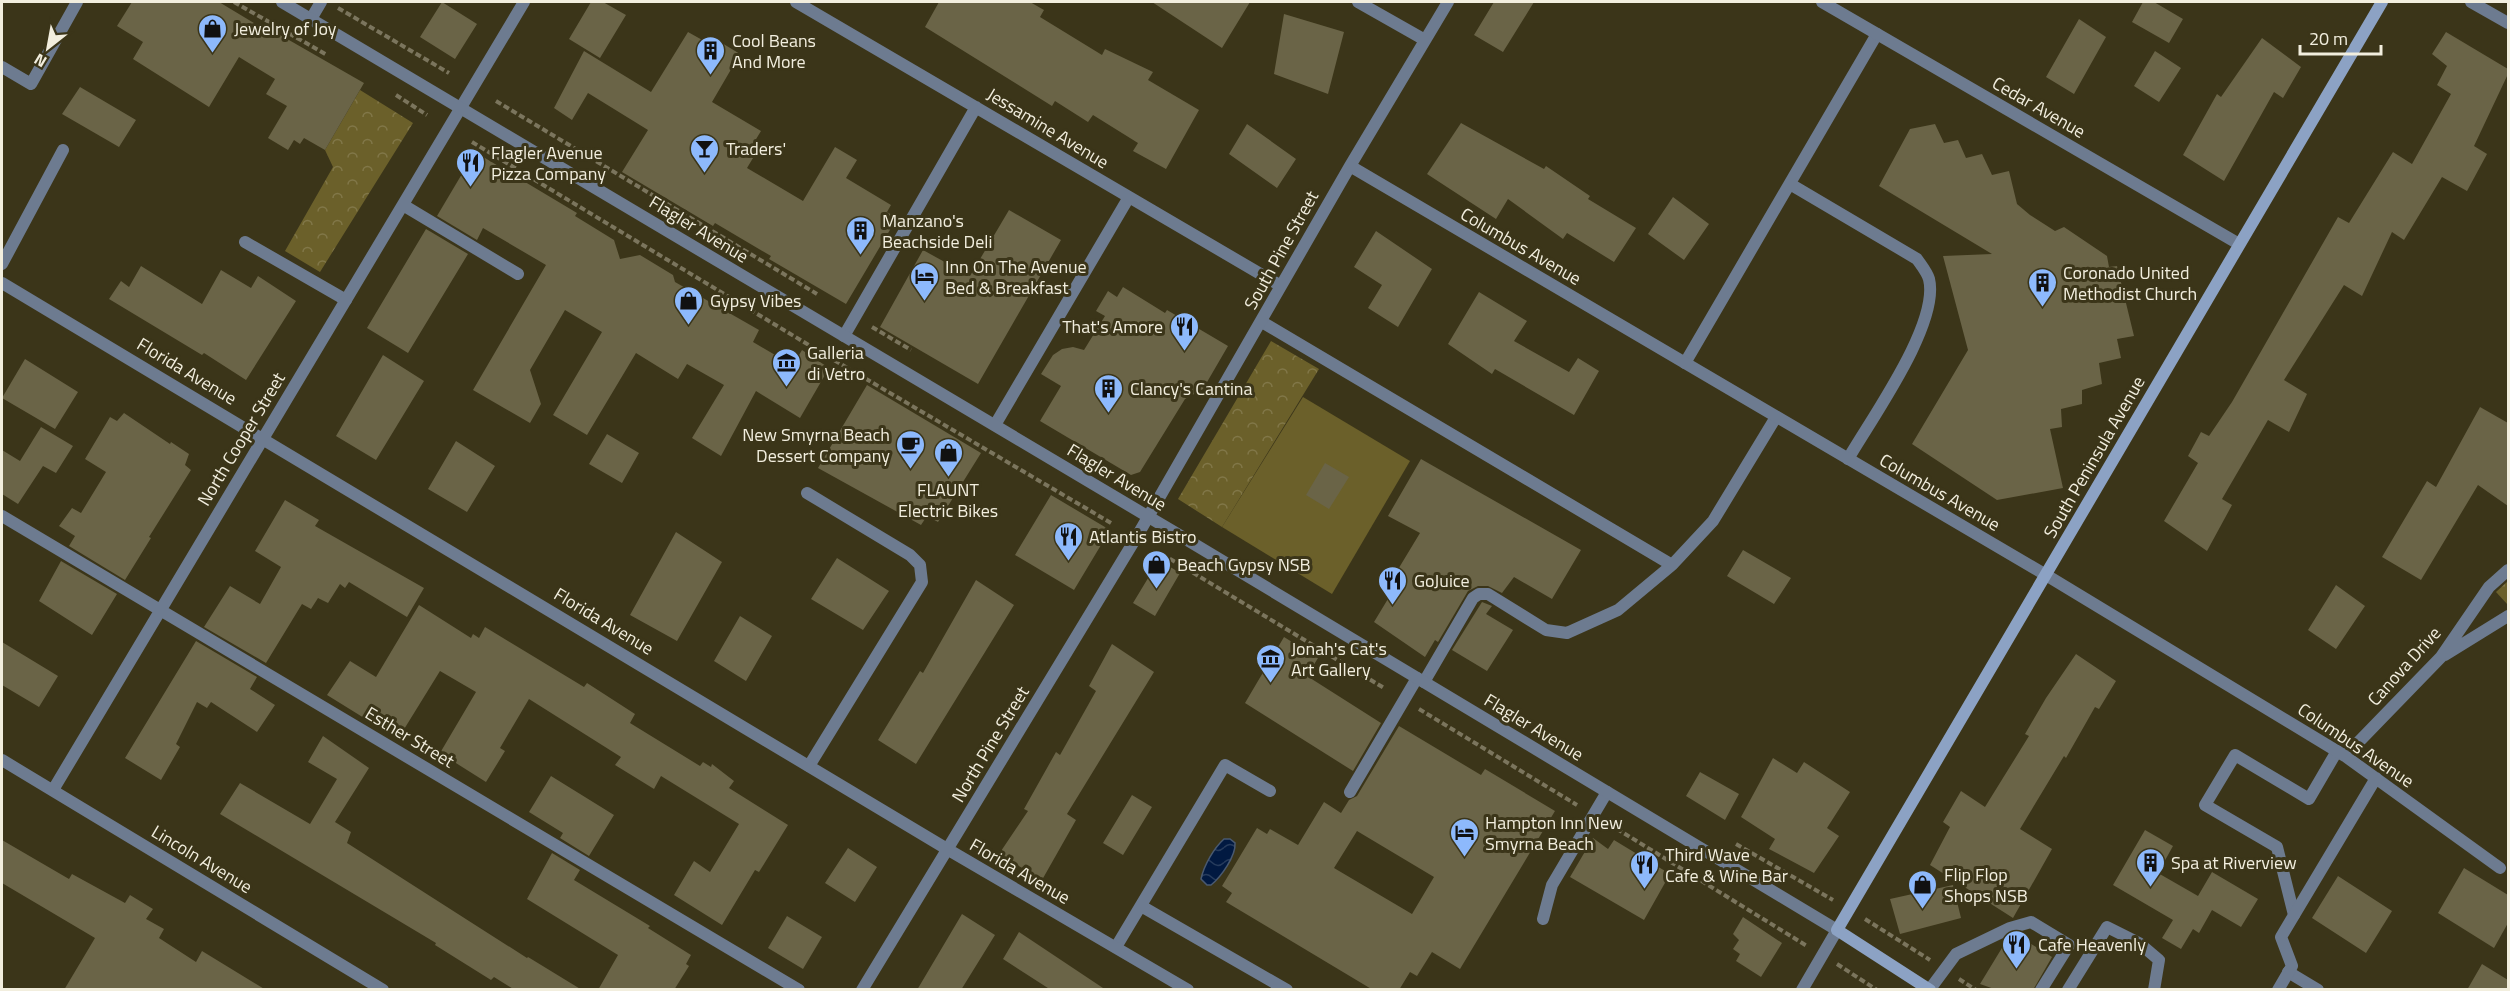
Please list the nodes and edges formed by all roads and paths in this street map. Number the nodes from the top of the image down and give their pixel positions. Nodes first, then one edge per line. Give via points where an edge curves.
1 (77, 2) edge
2 (234, 2) edge
3 (282, 2) edge
4 (321, 2) edge
5 (524, 2) edge
6 (796, 2) edge
7 (1358, 2) edge
8 (1448, 2) edge
9 (1822, 2) edge
10 (2382, 2) edge
11 (2471, 2) edge
12 (338, 8) dead end
13 (311, 19) junction
14 (2508, 23) edge
15 (1877, 34) junction
16 (1425, 40) junction
17 (335, 59) dead end
18 (2, 67) edge
19 (449, 73) dead end
20 (392, 93) dead end
21 (496, 101) dead end
22 (976, 106) junction
23 (461, 108) junction
24 (428, 116) dead end
25 (472, 142) dead end
26 (63, 150) dead end
27 (1350, 166) junction
28 (1790, 184) junction
29 (1129, 197) junction
30 (404, 205) junction
31 (245, 242) dead end
32 (2239, 244) junction
33 (2, 264) edge
34 (518, 274) dead end
35 (2, 283) edge
36 (1281, 286) junction
37 (822, 297) dead end
38 (346, 300) junction
39 (1262, 322) junction
40 (844, 336) junction
41 (1685, 363) junction
42 (1776, 417) junction
43 (995, 425) junction
44 (263, 437) junction
45 (1848, 459) junction
46 (807, 493) dead end
47 (2, 516) edge
48 (1149, 517) junction
49 (1111, 523) dead end
50 (1162, 554) dead end
51 (1672, 566) junction
52 (2508, 570) edge
53 (2046, 575) junction
54 (159, 609) junction
55 (2508, 616) edge
56 (2441, 657) junction
57 (1420, 680) junction
58 (1384, 688) dead end
59 (2341, 753) junction
60 (2, 760) edge
61 (809, 766) junction
62 (2376, 778) junction
63 (53, 790) junction
64 (1270, 791) dead end
65 (1350, 792) dead end
66 (1607, 792) junction
67 (947, 849) junction
68 (2500, 868) dead end
69 (1141, 906) junction
70 (2294, 915) junction
71 (1543, 919) dead end
72 (1874, 925) dead end
73 (1837, 930) junction
74 (1116, 947) junction
75 (1846, 969) dead end
76 (1944, 969) junction
77 (2288, 972) junction
78 (1930, 989) edge
79 (383, 990) edge
80 (799, 990) edge
81 (862, 990) edge
82 (1188, 990) edge
83 (1287, 990) edge
84 (1802, 990) edge
85 (1877, 990) edge
86 (1976, 990) edge
87 (2041, 990) edge
88 (2068, 990) edge
89 (2154, 990) edge
90 (2278, 990) edge
91 (2318, 990) edge

1 - 18 street via 31,84
2 - 17 path
3 - 13 street, Flagler Avenue
4 - 13 street
5 - 23 street, North Cooper Street
6 - 22 street, Jessamine Avenue
7 - 16 street
8 - 16 street, South Pine Street
9 - 15 street, Cedar Avenue
10 - 32 main road, South Peninsula Avenue
11 - 14 street
12 - 19 path
13 - 23 street, Flagler Avenue
15 - 28 street
15 - 32 street, Cedar Avenue
16 - 27 street, South Pine Street
20 - 24 path
21 - 37 path
22 - 29 street, Jessamine Avenue
22 - 40 street
23 - 30 street, North Cooper Street
23 - 40 street, Flagler Avenue
25 - 49 path
26 - 33 street
27 - 36 street, South Pine Street
27 - 41 street, Columbus Avenue
28 - 41 street
28 - 45 street via 1917,259 1929,278 1927,315 1915,345
29 - 36 street, Jessamine Avenue
29 - 43 street
30 - 34 street
30 - 38 street, North Cooper Street
31 - 38 street
32 - 53 main road, South Peninsula Avenue
35 - 44 street, Florida Avenue
36 - 39 street, South Pine Street
38 - 44 street, North Cooper Street
39 - 48 street, South Pine Street
39 - 51 street
40 - 43 street, Flagler Avenue
41 - 42 street, Columbus Avenue
42 - 45 street, Columbus Avenue
42 - 51 street via 1713,521
43 - 48 street, Flagler Avenue
44 - 54 street, North Cooper Street
44 - 61 street, Florida Avenue
45 - 53 street, Columbus Avenue
46 - 61 street via 910,555 920,565 922,582
47 - 54 street, Esther Street
48 - 57 street, Flagler Avenue
48 - 67 street, North Pine Street
50 - 58 path
51 - 57 street via 1618,610 1567,633 1546,630 1488,594 1479,594
52 - 56 street, Canova Drive via 2489,587
53 - 59 street, Columbus Avenue
53 - 73 main road, South Peninsula Avenue
54 - 63 street, North Cooper Street
54 - 80 street, Esther Street
55 - 56 street
56 - 59 street, Canova Drive
57 - 65 street
57 - 66 street, Flagler Avenue
59 - 62 street, Columbus Avenue
59 - 70 street, Canova Drive via 2309,799 2235,755 2205,805 2277,847
60 - 63 street, Lincoln Avenue
61 - 67 street, Florida Avenue
62 - 68 street, Columbus Avenue
62 - 70 street
63 - 79 street, Lincoln Avenue
64 - 69 street via 1225,765
66 - 71 street via 1552,885
66 - 73 street, Flagler Avenue
67 - 74 street, Florida Avenue
67 - 81 street, North Pine Street
69 - 74 street
69 - 83 street
70 - 77 street via 2281,937 2292,966
72 - 76 path
73 - 78 main road, Flagler Avenue
73 - 84 street
74 - 82 street, Florida Avenue
75 - 85 path
76 - 78 street
76 - 86 path
76 - 87 street via 1956,954 2031,922 2069,945
77 - 90 street
77 - 91 street
88 - 89 street via 2107,927 2139,943 2159,960

